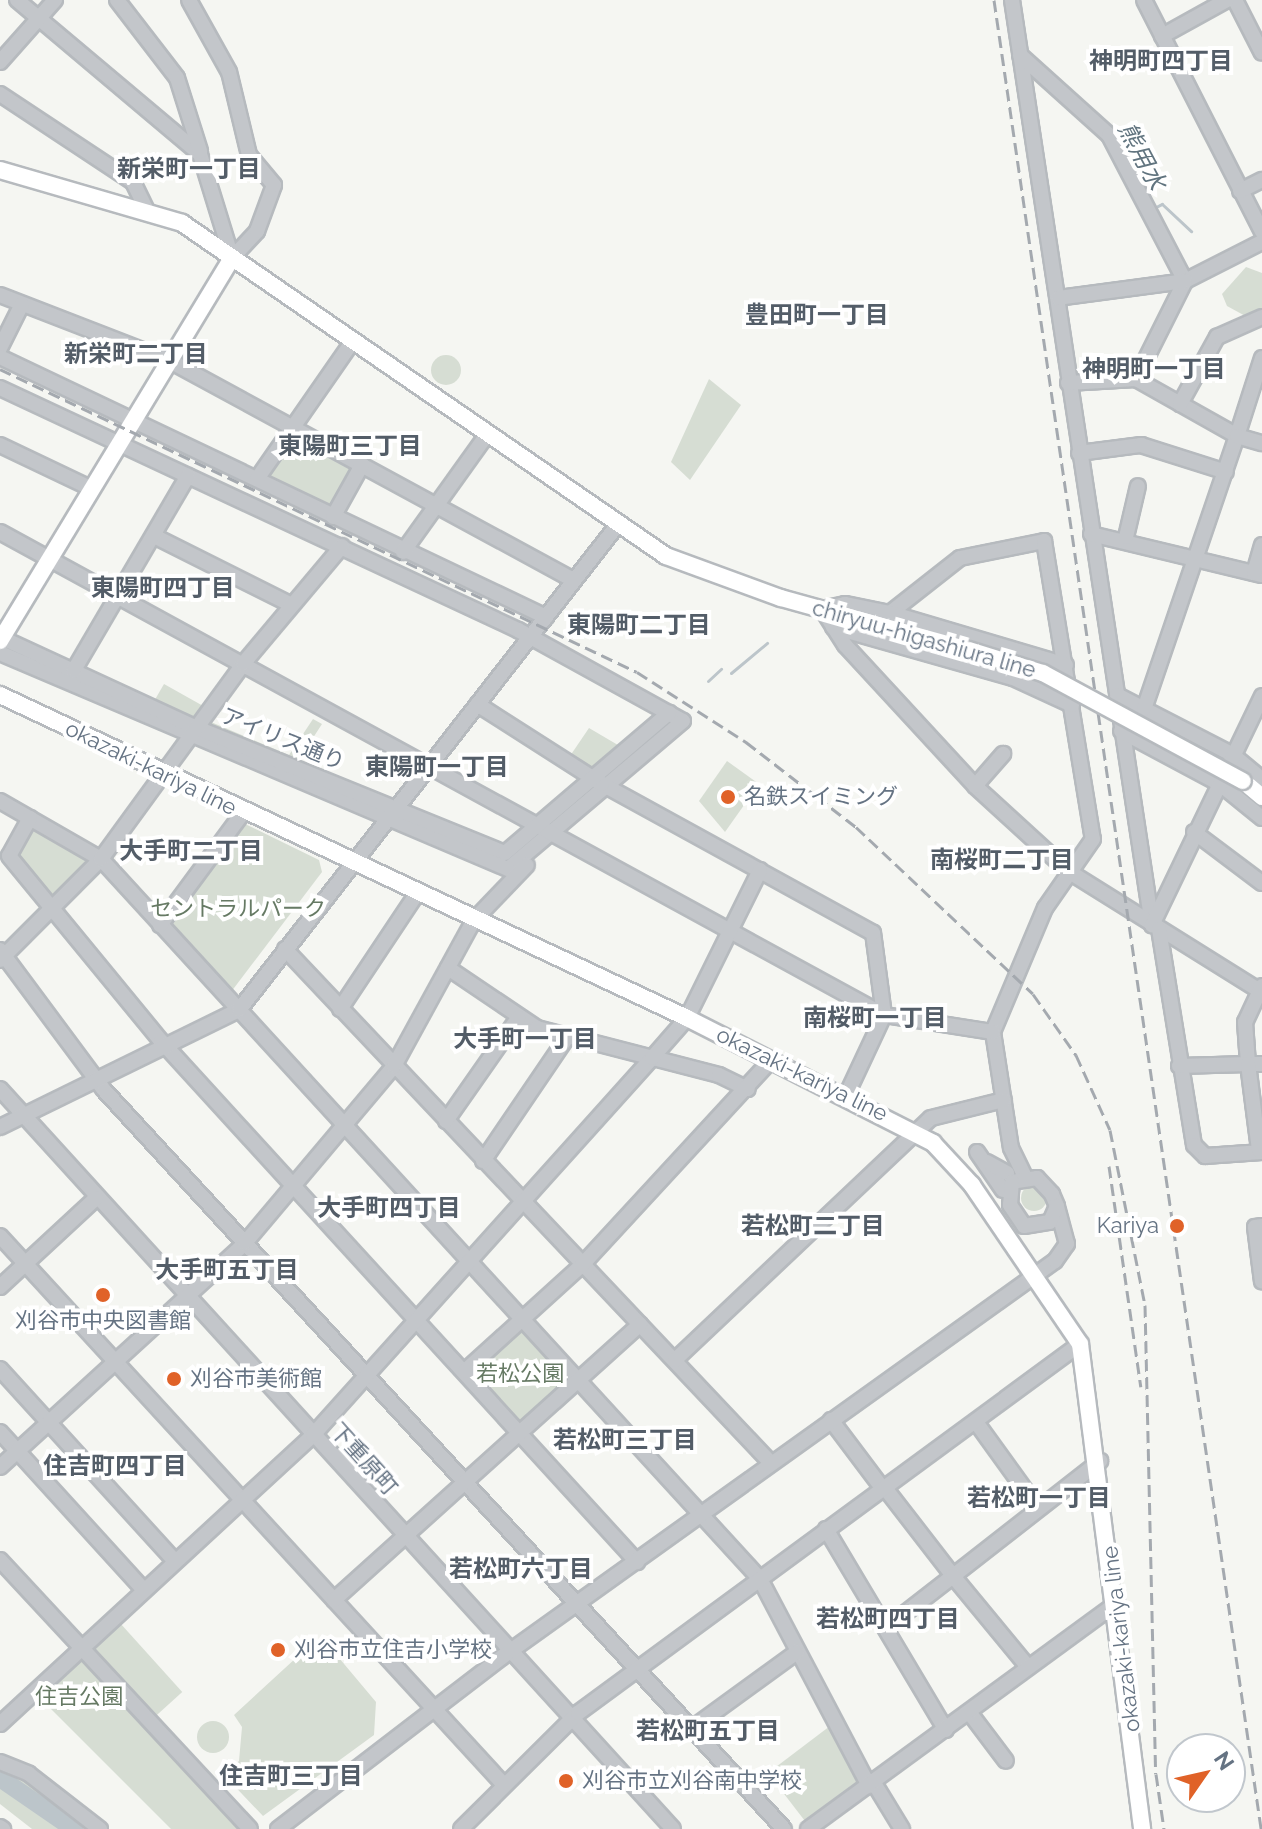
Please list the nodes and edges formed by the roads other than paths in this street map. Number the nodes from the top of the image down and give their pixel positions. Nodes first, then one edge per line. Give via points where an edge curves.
1 (17, 0) edge
2 (55, 0) edge
3 (117, 0) edge
4 (189, 0) edge
5 (1012, 0) edge
6 (1144, 0) edge
7 (1227, 0) edge
8 (1235, 0) edge
9 (39, 18) junction
10 (1162, 36) junction
11 (1262, 53) edge
12 (1020, 55) junction
13 (0, 62) edge
14 (0, 94) edge
15 (200, 154) junction
16 (0, 170) edge
17 (1262, 180) edge
18 (1240, 191) junction
19 (146, 209) junction
20 (1262, 232) edge
21 (1262, 242) edge
22 (232, 258) junction
23 (1185, 281) junction
24 (0, 295) edge
25 (1058, 298) junction
26 (22, 304) junction
27 (1262, 317) edge
28 (353, 341) junction
29 (0, 348) edge
30 (0, 357) edge
31 (1262, 358) edge
32 (170, 361) junction
33 (1136, 379) junction
34 (1068, 383) junction
35 (0, 388) edge
36 (1180, 404) junction
37 (132, 419) junction
38 (292, 428) junction
39 (486, 436) junction
40 (1237, 436) junction
41 (1262, 443) edge
42 (119, 444) junction
43 (0, 445) edge
44 (1079, 453) junction
45 (362, 465) junction
46 (1226, 472) junction
47 (188, 476) junction
48 (257, 479) junction
49 (1138, 486) dead end
50 (90, 488) junction
51 (439, 505) junction
52 (333, 517) junction
53 (616, 527) junction
54 (0, 532) edge
55 (1091, 534) junction
56 (154, 536) junction
57 (1126, 537) junction
58 (1262, 545) edge
59 (342, 546) junction
60 (403, 552) junction
61 (52, 558) junction
62 (1200, 558) junction
63 (1258, 574) edge
64 (574, 580) junction
65 (120, 595) junction
66 (292, 605) junction
67 (822, 609) junction
68 (890, 613) junction
69 (546, 617) junction
70 (833, 627) junction
71 (531, 636) junction
72 (0, 642) edge
73 (243, 664) junction
74 (1066, 665) junction
75 (74, 670) junction
76 (0, 695) edge
77 (1117, 695) junction
78 (1260, 702) edge
79 (477, 704) junction
80 (1072, 705) junction
81 (1144, 709) junction
82 (669, 713) junction
83 (1121, 731) junction
84 (193, 733) junction
85 (1003, 754) dead end
86 (1233, 755) junction
87 (425, 770) junction
88 (165, 775) junction
89 (596, 778) junction
90 (1262, 779) edge
91 (1220, 784) junction
92 (975, 786) junction
93 (610, 788) junction
94 (1262, 797) edge
95 (0, 801) edge
96 (243, 813) junction
97 (392, 815) junction
98 (30, 818) junction
99 (1262, 818) edge
100 (536, 831) junction
101 (1194, 832) junction
102 (553, 839) junction
103 (101, 859) junction
104 (355, 863) junction
105 (760, 870) junction
106 (1068, 871) junction
107 (1262, 883) edge
108 (418, 892) junction
109 (52, 907) junction
110 (474, 920) junction
111 (160, 925) junction
112 (1155, 927) junction
113 (728, 932) junction
114 (285, 949) junction
115 (2, 955) edge
116 (448, 968) junction
117 (1261, 989) edge
118 (340, 1009) junction
119 (239, 1010) junction
120 (884, 1015) junction
121 (518, 1018) junction
122 (687, 1018) junction
123 (993, 1032) junction
124 (566, 1039) junction
125 (168, 1048) junction
126 (652, 1058) junction
127 (772, 1059) junction
128 (1255, 1064) edge
129 (394, 1066) junction
130 (1179, 1066) junction
131 (98, 1082) junction
132 (0, 1089) edge
133 (748, 1089) junction
134 (846, 1096) junction
135 (1004, 1100) junction
136 (22, 1119) junction
137 (446, 1121) junction
138 (345, 1124) junction
139 (0, 1127) edge
140 (919, 1131) junction
141 (1011, 1148) junction
142 (1260, 1151) edge
143 (483, 1161) junction
144 (1007, 1173) junction
145 (1024, 1175) junction
146 (293, 1185) junction
147 (1003, 1190) junction
148 (96, 1198) junction
149 (522, 1202) junction
150 (1010, 1205) junction
151 (1057, 1206) junction
152 (1262, 1226) edge
153 (0, 1236) edge
154 (245, 1243) junction
155 (470, 1261) junction
156 (25, 1264) junction
157 (582, 1265) junction
158 (1034, 1274) junction
159 (1262, 1282) edge
160 (0, 1287) edge
161 (186, 1297) junction
162 (522, 1318) junction
163 (417, 1320) junction
164 (640, 1324) junction
165 (1080, 1344) junction
166 (675, 1360) junction
167 (115, 1362) junction
168 (0, 1369) edge
169 (465, 1371) junction
170 (367, 1375) junction
171 (578, 1379) junction
172 (831, 1420) junction
173 (49, 1421) junction
174 (976, 1422) junction
175 (0, 1432) edge
176 (520, 1432) junction
177 (313, 1435) junction
178 (17, 1451) junction
179 (1100, 1461) junction
180 (770, 1462) junction
181 (0, 1467) edge
182 (465, 1483) junction
183 (884, 1488) junction
184 (241, 1500) junction
185 (1038, 1508) junction
186 (701, 1516) junction
187 (826, 1529) junction
188 (406, 1539) junction
189 (0, 1560) edge
190 (175, 1561) junction
191 (637, 1562) junction
192 (953, 1576) junction
193 (760, 1579) junction
194 (143, 1589) junction
195 (334, 1600) junction
196 (1117, 1603) junction
197 (576, 1605) junction
198 (886, 1628) junction
199 (81, 1649) junction
200 (512, 1651) junction
201 (797, 1652) junction
202 (1028, 1667) junction
203 (636, 1669) junction
204 (433, 1710) junction
205 (969, 1712) junction
206 (572, 1719) junction
207 (0, 1724) edge
208 (691, 1729) junction
209 (946, 1730) junction
210 (1006, 1761) dead end
211 (0, 1762) edge
212 (872, 1784) junction
213 (504, 1785) junction
214 (100, 1829) edge
215 (250, 1829) edge
216 (278, 1829) edge
217 (461, 1829) edge
218 (673, 1829) edge
219 (784, 1829) edge
220 (808, 1829) edge
221 (902, 1829) edge
222 (1142, 1829) edge

1 - 9 street
2 - 9 street
3 - 15 street via 177,78
4 - 22 street via 229,72 249,155 274,185 257,231
5 - 12 street
6 - 10 street
7 - 10 street
8 - 11 street
9 - 13 street
9 - 15 street
10 - 18 street
12 - 23 street via 1109,135
12 - 25 street
14 - 19 street via 133,182
15 - 22 street
16 - 19 main road
17 - 18 street
18 - 20 street
19 - 22 main road
21 - 23 street
22 - 28 main road
22 - 32 main road
23 - 25 street
23 - 33 street
24 - 26 street
25 - 34 street
26 - 29 street
26 - 32 street
27 - 36 street via 1217,337
28 - 38 street
28 - 39 main road
30 - 37 street
31 - 40 street
32 - 37 main road
32 - 38 street
33 - 34 street
33 - 36 street
34 - 44 street
35 - 42 street
36 - 40 street
37 - 42 main road
37 - 48 street
38 - 45 street
38 - 48 street
39 - 51 street
39 - 53 main road
40 - 41 street
40 - 46 street
42 - 47 street
42 - 50 main road
43 - 50 street
44 - 46 street via 1141,445
44 - 55 street
45 - 51 street
45 - 52 street
46 - 62 street
47 - 56 street
47 - 59 street
48 - 52 street
49 - 57 street
50 - 61 main road
51 - 60 street
51 - 64 street
52 - 60 street
53 - 64 street
53 - 67 main road, chiryuu-higashiura line via 700,572
54 - 61 street
55 - 57 street
55 - 77 street
56 - 65 street
56 - 66 street
57 - 62 street
58 - 63 street
59 - 66 street
59 - 71 street
60 - 69 street
61 - 65 street
61 - 72 main road
62 - 63 street
62 - 81 street
64 - 69 street
65 - 73 street
65 - 75 street
66 - 73 street
67 - 68 street via 845,604
67 - 70 street
67 - 94 main road, chiryuu-higashiura line, bridge via 1043,673 1215,764
68 - 74 street
68 - 74 street via 960,558 1044,541
69 - 71 street
70 - 80 street via 1013,678
70 - 92 street
71 - 79 street
71 - 82 street
72 - 75 street
72 - 84 street
73 - 84 street
73 - 87 street
74 - 80 street
75 - 84 street
76 - 88 main road, okazaki-kariya line
77 - 81 street
77 - 83 street
78 - 86 street
79 - 87 street
79 - 89 street
80 - 106 street via 1093,839
81 - 86 street
82 - 89 street
82 - 93 street via 683,721
83 - 91 street
83 - 112 street
84 - 88 street
84 - 97 street, アイリス通り
85 - 92 street
86 - 90 street
86 - 91 street
87 - 97 street
87 - 100 street
88 - 96 main road, okazaki-kariya line
88 - 103 street
89 - 93 street
89 - 100 street
91 - 99 street
91 - 101 street
92 - 106 street
93 - 102 street
93 - 105 street
95 - 98 street
96 - 104 main road, okazaki-kariya line
96 - 111 street
97 - 100 street via 505,853
97 - 102 street via 508,869
97 - 104 street
98 - 103 street
98 - 109 street via 9,856
100 - 102 street
101 - 107 street
101 - 112 street
102 - 110 street
102 - 113 street
103 - 109 street
103 - 111 street
104 - 108 main road, okazaki-kariya line
104 - 114 street
105 - 113 street
105 - 120 street via 879,939
106 - 112 street
106 - 123 street
108 - 110 main road, okazaki-kariya line
108 - 118 street
109 - 115 street
109 - 125 street
110 - 116 street
110 - 122 main road, okazaki-kariya line
111 - 119 street
112 - 117 street
112 - 130 street
113 - 120 street
113 - 122 street
114 - 118 street
114 - 119 street
115 - 131 street
116 - 121 street
116 - 129 street
117 - 128 street via 1245,1022
118 - 129 street
119 - 125 street
119 - 138 street
120 - 123 street
120 - 134 street
121 - 124 street
121 - 137 street
122 - 126 street
122 - 127 main road, okazaki-kariya line
123 - 135 street
124 - 126 street
124 - 143 street
125 - 131 street
125 - 146 street
126 - 133 street
126 - 149 street
127 - 133 street
127 - 134 main road, okazaki-kariya line
128 - 130 street
128 - 142 street
129 - 137 street
129 - 138 street
130 - 142 street via 1198,1151
131 - 136 street
131 - 154 street
132 - 136 street, 下重原町
133 - 157 street
134 - 140 main road, okazaki-kariya line
135 - 140 street via 945,1110
135 - 141 street
136 - 139 street
136 - 148 street, 下重原町
137 - 143 street
138 - 146 street
138 - 155 street
140 - 158 main road, okazaki-kariya line via 966,1178
140 - 166 street
141 - 144 street
141 - 145 street
143 - 149 street
144 - 147 street
144 - 147 street via 992,1170 980,1151
145 - 150 street via 1008,1188
145 - 151 street via 1044,1184
146 - 154 street
146 - 163 street
147 - 150 street
148 - 156 street
148 - 161 street, 下重原町
149 - 155 street
149 - 157 street
150 - 151 street via 1031,1229 1050,1222
151 - 158 street via 1067,1244
152 - 159 street via 1255,1227
153 - 156 street
154 - 161 street
154 - 170 street
155 - 162 street
155 - 163 street
156 - 160 street
156 - 167 street
157 - 162 street
157 - 164 street
158 - 165 main road, okazaki-kariya line
158 - 172 street
161 - 167 street
161 - 177 street, 下重原町
162 - 169 street
162 - 171 street
163 - 169 street
163 - 170 street
164 - 166 street
164 - 171 street
165 - 174 street
165 - 179 main road, okazaki-kariya line
166 - 180 street
167 - 173 street
167 - 184 street
168 - 173 street
169 - 176 street
170 - 177 street
170 - 182 street
171 - 176 street
171 - 186 street
172 - 180 street
172 - 183 street
173 - 178 street
173 - 190 street
174 - 183 street
174 - 185 street
175 - 178 street
176 - 182 street
176 - 191 street
177 - 184 street
177 - 188 street, 下重原町
178 - 181 street
178 - 194 street
179 - 185 street
179 - 196 main road, okazaki-kariya line
180 - 186 street
182 - 188 street
182 - 197 street
183 - 187 street
183 - 192 street
184 - 190 street
184 - 195 street
185 - 192 street
186 - 191 street
186 - 193 street
187 - 193 street
187 - 198 street
188 - 195 street
188 - 200 street, 下重原町
189 - 199 street
190 - 194 street
191 - 197 street
192 - 198 street
192 - 202 street
193 - 201 street
193 - 203 street
194 - 199 street
195 - 204 street
196 - 202 street
196 - 222 main road, okazaki-kariya line
197 - 200 street
197 - 203 street
198 - 209 street
199 - 207 street
199 - 215 street
200 - 204 street
200 - 206 street, 下重原町
201 - 208 street
201 - 212 street
202 - 205 street
203 - 206 street
203 - 208 street
204 - 213 street
204 - 216 street
205 - 209 street
205 - 210 street
206 - 213 street
206 - 218 street, 下重原町
208 - 219 street
209 - 212 street
211 - 214 street via 29,1774
212 - 220 street
212 - 221 street
213 - 217 street

